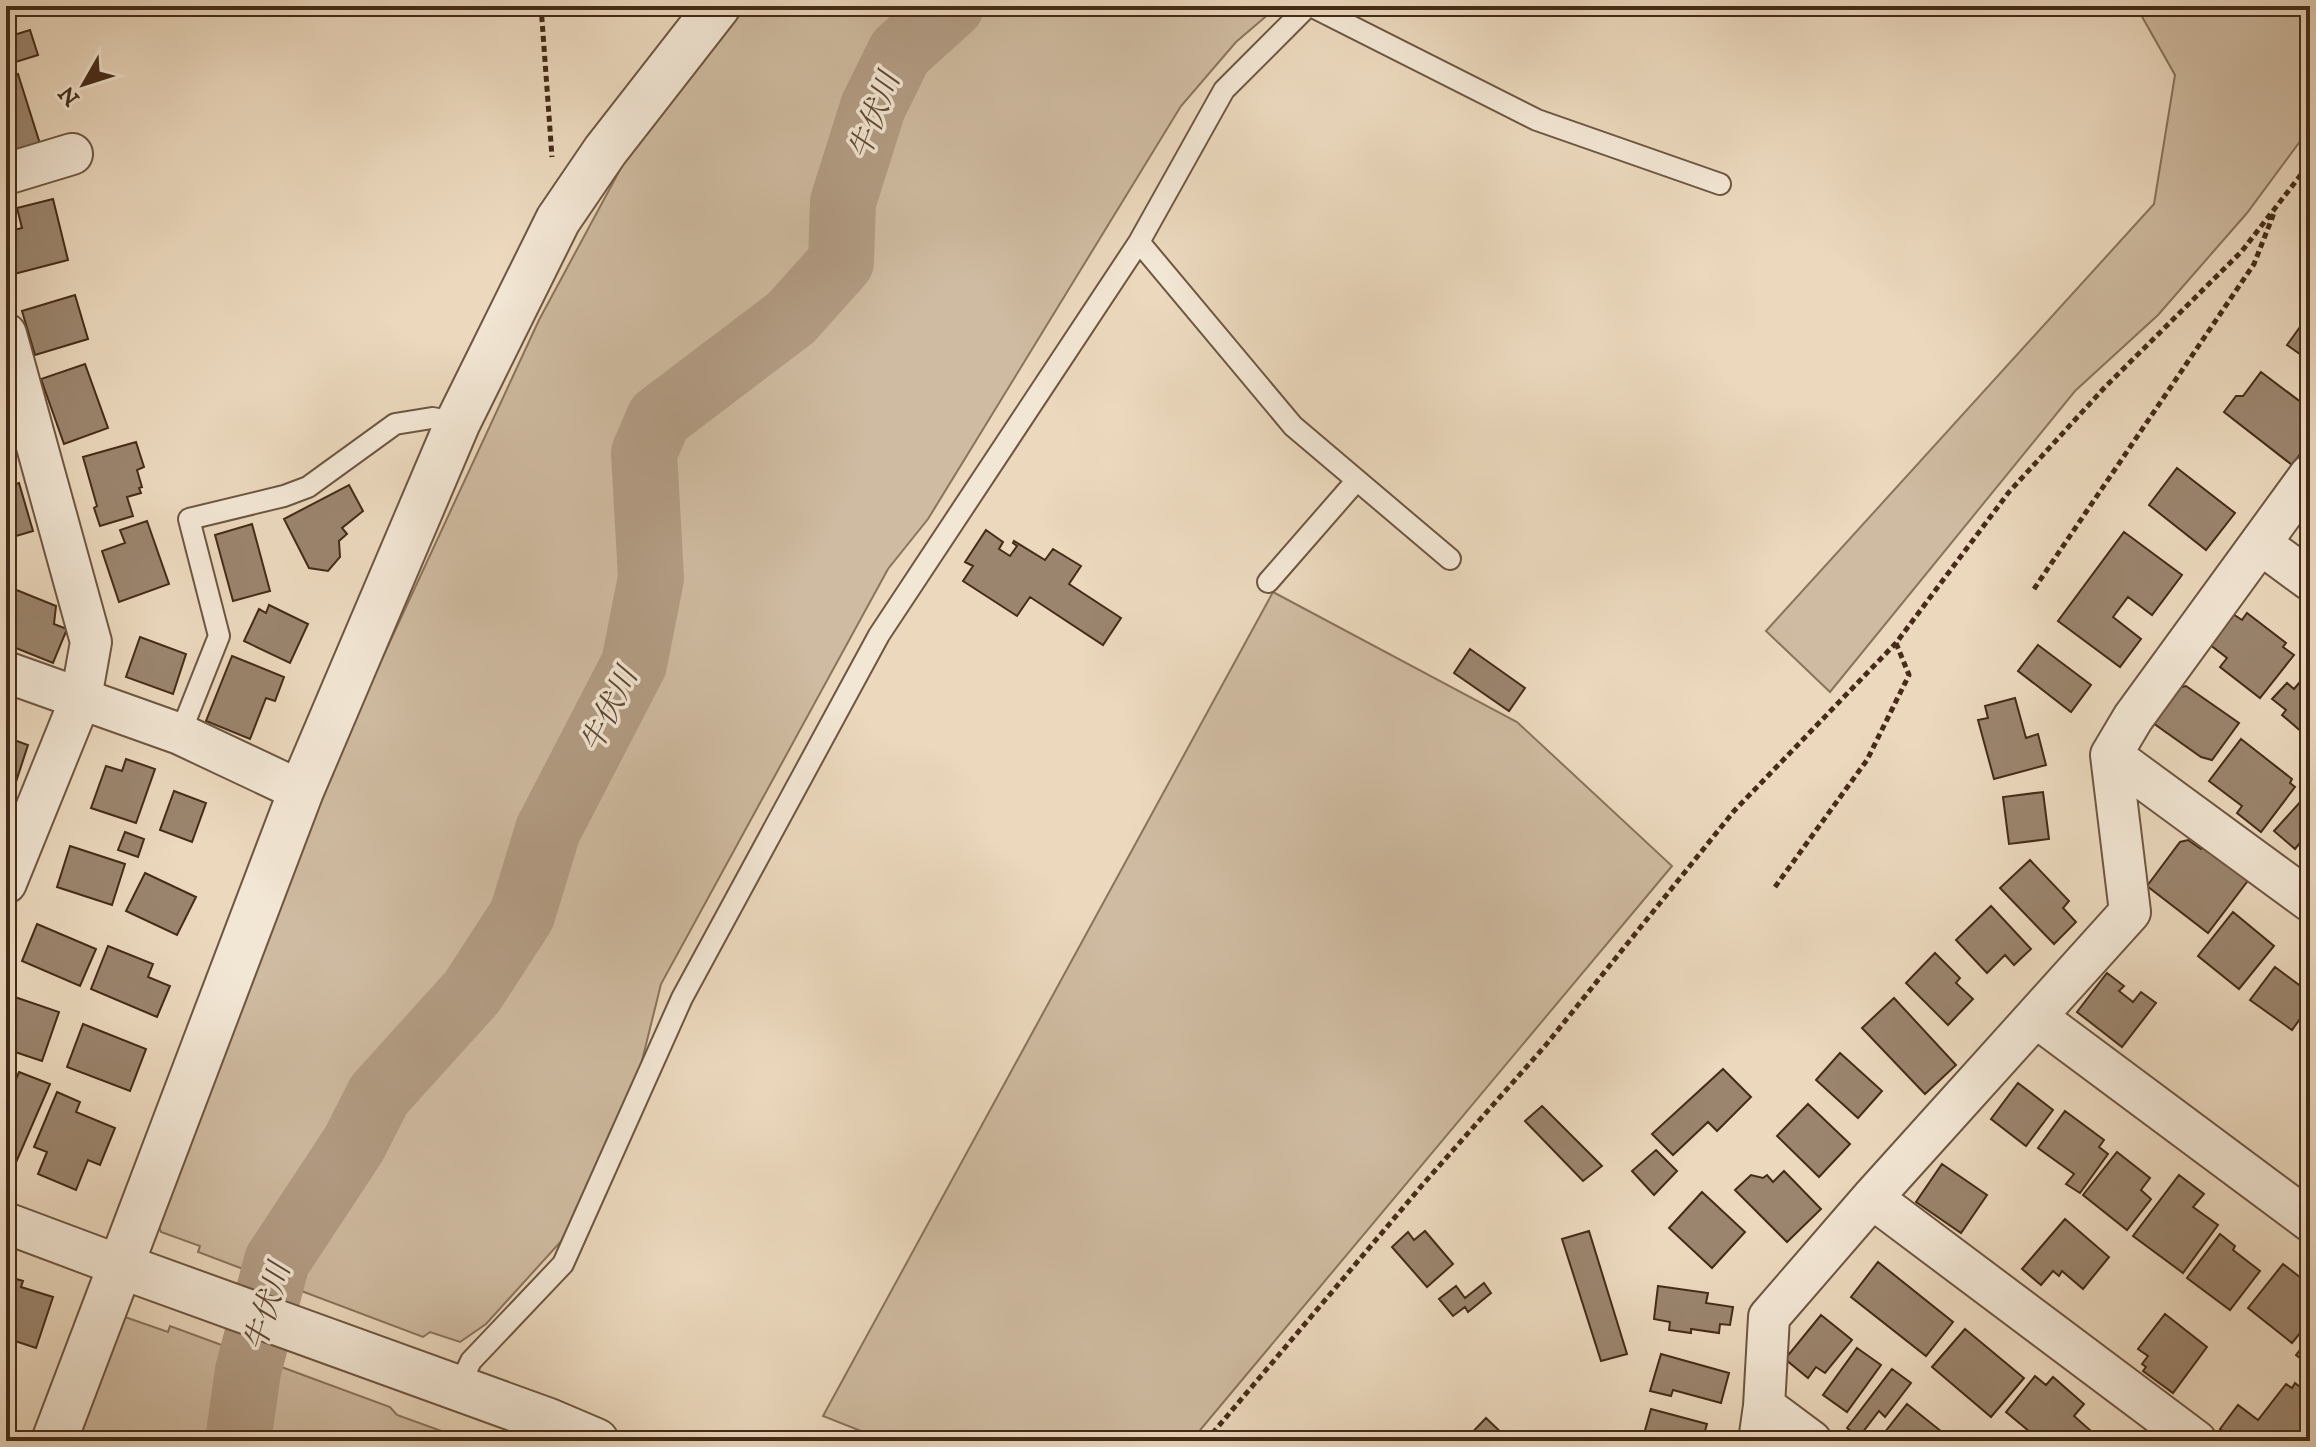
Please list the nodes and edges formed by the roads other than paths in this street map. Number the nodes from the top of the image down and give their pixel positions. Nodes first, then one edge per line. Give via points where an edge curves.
1 (718, 6) edge
2 (1309, 6) edge
3 (72, 154) dead end
4 (6, 174) edge
5 (1720, 184) dead end
6 (1139, 242) junction
7 (6, 334) edge
8 (458, 422) junction
9 (19, 433) edge
10 (2310, 475) edge
11 (1357, 480) junction
12 (2261, 544) junction
13 (1450, 559) dead end
14 (2310, 580) edge
15 (1268, 582) dead end
16 (6, 672) edge
17 (81, 698) junction
18 (180, 734) junction
19 (2111, 755) junction
20 (301, 791) junction
21 (6, 883) edge
22 (2310, 901) edge
23 (2036, 1017) junction
24 (1872, 1198) junction
25 (2310, 1221) edge
26 (6, 1223) edge
27 (130, 1269) junction
28 (452, 1386) junction
29 (1762, 1424) edge
30 (54, 1441) edge
31 (596, 1441) edge
32 (1811, 1441) edge
33 (2196, 1441) edge

1 - 8 street via 558,220
2 - 5 lane via 1537,120
2 - 6 lane via 1224,90
3 - 4 street
6 - 11 lane via 1293,426
6 - 28 lane via 879,635 682,998 563,1264
7 - 9 street
8 - 18 lane via 432,418 395,424 308,487 189,519 219,636
8 - 20 street
9 - 17 street via 91,642
10 - 12 street
11 - 13 lane
11 - 15 lane
12 - 14 street
12 - 19 street
16 - 17 street
17 - 18 street
17 - 21 street
18 - 20 street
19 - 22 street
19 - 23 street via 2130,912
20 - 27 street
23 - 24 street
23 - 25 street
24 - 29 street via 1769,1317
24 - 33 street
26 - 27 street
27 - 28 street
27 - 30 street
28 - 31 street
29 - 32 street

